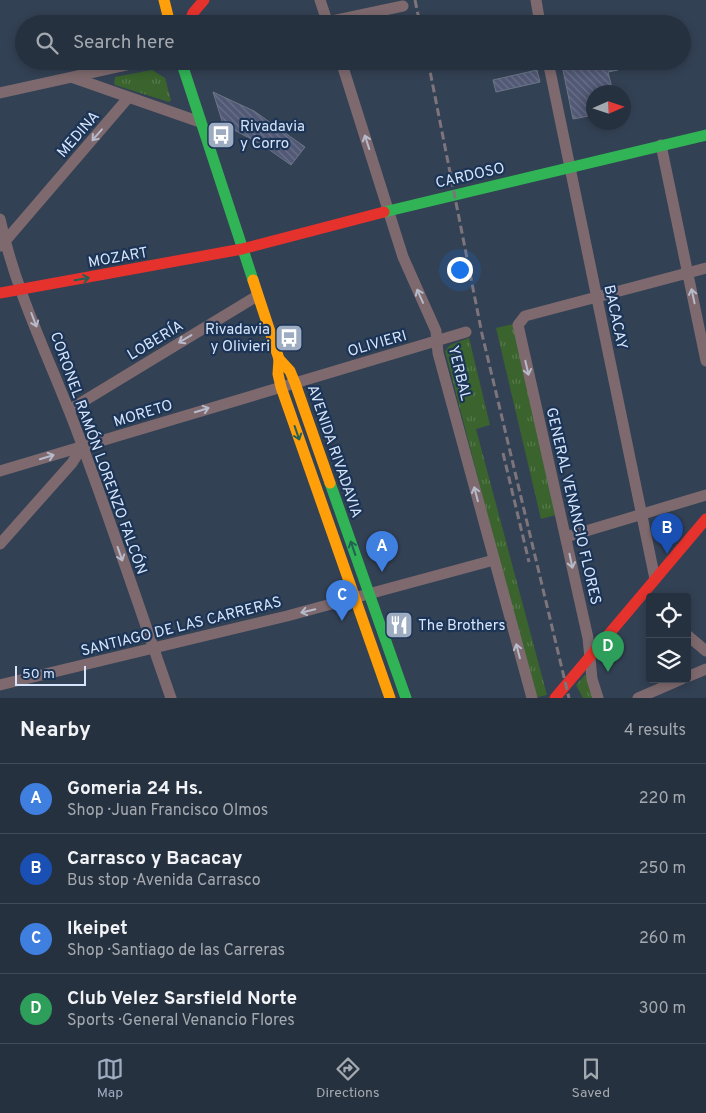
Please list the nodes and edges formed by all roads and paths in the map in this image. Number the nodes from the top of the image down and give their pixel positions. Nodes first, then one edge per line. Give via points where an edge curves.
1 (164, 0) edge
2 (204, 0) edge
3 (320, 0) edge
4 (536, 0) edge
5 (403, 6) dead end
6 (168, 15) edge
7 (192, 15) edge
8 (323, 15) edge
9 (362, 15) edge
10 (538, 15) edge
11 (107, 70) edge
12 (183, 70) edge
13 (344, 70) edge
14 (550, 70) edge
15 (74, 78) junction
16 (0, 93) edge
17 (128, 98) junction
18 (200, 122) junction
19 (706, 135) edge
20 (661, 145) junction
21 (571, 168) junction
22 (389, 211) junction
23 (0, 219) edge
24 (2, 244) edge
25 (242, 249) junction
26 (706, 268) edge
27 (688, 273) junction
28 (22, 290) junction
29 (0, 294) edge
30 (257, 296) junction
31 (597, 296) junction
32 (466, 332) dead end
33 (437, 341) junction
34 (279, 359) junction
35 (706, 361) edge
36 (295, 383) junction
37 (281, 387) junction
38 (68, 410) junction
39 (82, 446) junction
40 (0, 471) edge
41 (706, 495) edge
42 (640, 513) junction
43 (706, 519) edge
44 (566, 536) junction
45 (0, 544) edge
46 (494, 560) junction
47 (654, 579) junction
48 (648, 593) edge
49 (370, 594) junction
50 (646, 597) edge
51 (355, 598) junction
52 (691, 638) edge
53 (153, 648) junction
54 (706, 651) edge
55 (590, 656) junction
56 (706, 669) edge
57 (691, 675) edge
58 (673, 683) edge
59 (0, 685) edge
60 (171, 698) edge
61 (390, 698) edge
62 (406, 698) edge
63 (532, 698) edge
64 (554, 698) edge
65 (598, 698) edge
66 (638, 698) edge

1 - 6 main road
2 - 7 main road
3 - 8 street
4 - 10 street
5 - 9 street
11 - 15 street
12 - 18 main road, AVENIDA RIVADAVIA
22 -> 13 street, YERBAL
14 - 21 street, BACACAY
15 - 16 street
15 - 17 street
17 - 18 street
17 -> 24 street, MEDINA
18 - 25 main road, AVENIDA RIVADAVIA
19 - 20 main road, CARDOSO
20 - 21 main road, CARDOSO
20 - 27 street
21 - 22 main road, CARDOSO
21 - 31 street, BACACAY
22 - 25 main road, CARDOSO
33 -> 22 street, YERBAL via 436,331 403,257
23 - 24 street, CORONEL RAMÓN LORENZO FALCÓN
24 - 28 street, CORONEL RAMÓN LORENZO FALCÓN
28 -> 25 main road, MOZART
25 - 30 main road, AVENIDA RIVADAVIA
26 - 27 street
27 - 31 street
35 -> 27 street
28 - 29 main road, MOZART
28 -> 38 street, CORONEL RAMÓN LORENZO FALCÓN
30 - 34 main road, AVENIDA RIVADAVIA
30 -> 38 street, LOBERÍA
31 - 42 street, BACACAY
31 -> 44 street, GENERAL VENANCIO FLORES via 525,316 520,321 520,336
32 - 33 street, OLIVIERI
33 - 36 street, OLIVIERI
46 -> 33 street, YERBAL
34 - 36 main road, AVENIDA RIVADAVIA
34 - 37 main road, AVENIDA RIVADAVIA
36 - 37 street, MORETO
49 -> 36 main road, AVENIDA RIVADAVIA
39 -> 37 street, MORETO
37 -> 51 main road, AVENIDA RIVADAVIA
38 - 39 street, CORONEL RAMÓN LORENZO FALCÓN
40 -> 39 street, MORETO
39 - 45 street via 72,462
39 -> 53 street, CORONEL RAMÓN LORENZO FALCÓN
41 - 42 street
42 - 44 street
42 - 47 street, BACACAY
43 - 47 main road
44 -> 55 street, GENERAL VENANCIO FLORES
46 - 49 street, SANTIAGO DE LAS CARRERAS
63 -> 46 street, YERBAL
47 - 48 main road
49 - 51 street, SANTIAGO DE LAS CARRERAS
49 - 62 main road, AVENIDA RIVADAVIA
50 - 55 main road
51 -> 53 street, SANTIAGO DE LAS CARRERAS
51 - 61 main road, AVENIDA RIVADAVIA
52 - 54 street
53 - 59 street, SANTIAGO DE LAS CARRERAS
53 - 60 street, CORONEL RAMÓN LORENZO FALCÓN
55 - 64 main road
55 - 65 street, GENERAL VENANCIO FLORES
56 - 57 street
58 - 66 street

